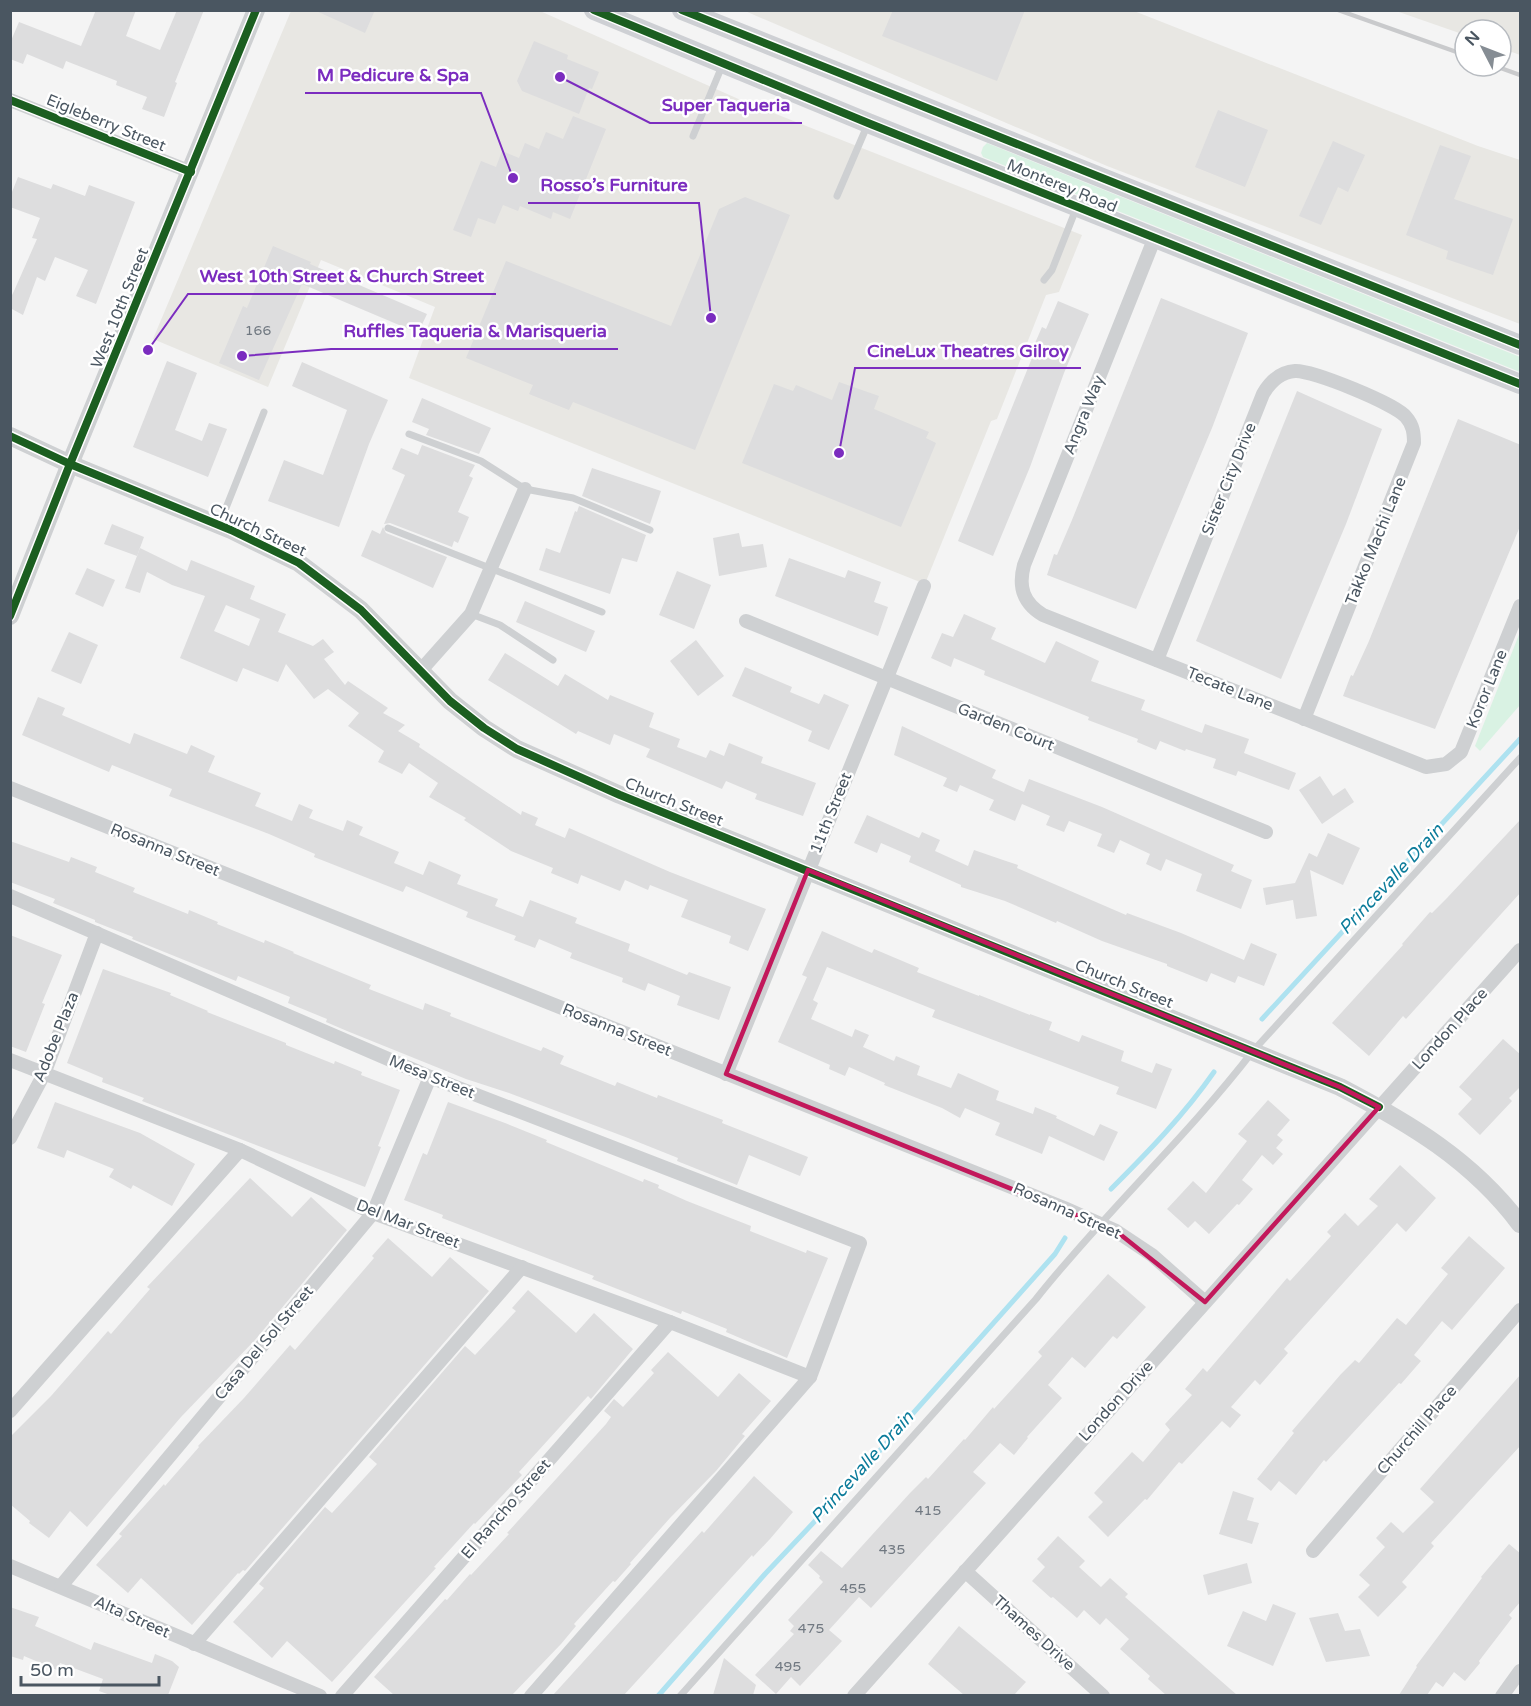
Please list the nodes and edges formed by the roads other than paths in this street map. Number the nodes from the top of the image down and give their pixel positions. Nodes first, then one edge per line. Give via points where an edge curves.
1 (256, 10) edge
2 (594, 10) edge
3 (682, 10) edge
4 (723, 63) junction
5 (10, 100) edge
6 (868, 123) junction
7 (693, 135) dead end
8 (190, 171) junction
9 (837, 196) dead end
10 (1077, 207) junction
11 (1155, 237) junction
12 (1044, 280) dead end
13 (1521, 345) edge
14 (1521, 384) edge
15 (1354, 390) joint
16 (264, 412) dead end
17 (409, 434) dead end
18 (10, 436) edge
19 (70, 464) junction
20 (525, 489) junction
21 (219, 525) junction
22 (388, 528) dead end
23 (650, 530) dead end
24 (491, 568) junction
25 (924, 586) dead end
26 (1023, 594) joint
27 (1521, 606) edge
28 (602, 612) dead end
29 (471, 615) junction
30 (10, 616) edge
31 (746, 621) dead end
32 (553, 660) dead end
33 (1156, 660) junction
34 (422, 669) junction
35 (886, 678) junction
36 (1304, 719) junction
37 (1521, 758) edge
38 (1446, 764) joint
39 (10, 788) edge
40 (1266, 832) dead end
41 (808, 870) junction
42 (10, 896) edge
43 (97, 933) junction
44 (1521, 950) edge
45 (1253, 1051) junction
46 (10, 1060) edge
47 (44, 1074) junction
48 (726, 1074) junction
49 (430, 1077) junction
50 (1379, 1107) junction
51 (10, 1138) edge
52 (240, 1150) junction
53 (373, 1213) junction
54 (1101, 1224) junction
55 (1521, 1224) edge
56 (522, 1267) junction
57 (1205, 1302) junction
58 (1521, 1310) edge
59 (670, 1322) junction
60 (810, 1377) junction
61 (10, 1412) edge
62 (1313, 1551) dead end
63 (10, 1566) edge
64 (965, 1571) junction
65 (61, 1586) junction
66 (194, 1644) junction
67 (1521, 1671) edge
68 (320, 1695) edge
69 (342, 1695) edge
70 (531, 1695) edge
71 (681, 1695) edge
72 (854, 1695) edge
73 (1104, 1695) edge
74 (1502, 1695) edge

1 - 8 street, West 10th Street
2 - 4 main road, Monterey Road
3 - 13 main road, Monterey Road
4 - 6 main road, Monterey Road
4 - 7 lane
5 - 8 street, Eigleberry Street
6 - 9 lane
6 - 10 main road, Monterey Road
8 - 19 street, West 10th Street
10 - 11 main road, Monterey Road
10 - 12 lane via 1052,270
11 - 14 main road, Monterey Road
11 - 26 street, Angra Way via 1024,565
15 - 33 street, Sister City Drive via 1305,371 1284,374 1268,386
15 - 36 street, Takko Machi Lane via 1399,410 1411,424 1414,443
16 - 21 lane
17 - 20 lane via 481,461
18 - 19 street, Church Street
19 - 21 street, Church Street
19 - 30 street, West 10th Street
20 - 23 lane via 573,498
20 - 24 street
21 - 34 street, Church Street via 299,563 329,584
22 - 24 lane
24 - 28 lane
24 - 29 street
25 - 35 street, 11th Street
26 - 33 street, Tecate Lane via 1043,615
27 - 38 street, Koror Lane via 1466,743
29 - 32 lane via 500,625
29 - 34 street
31 - 35 street, Garden Court
33 - 36 street, Tecate Lane
34 - 41 street, Church Street via 450,701 517,749 598,786
35 - 40 street, Garden Court
35 - 41 street, 11th Street
36 - 38 street, Tecate Lane via 1417,764
37 - 45 lane
39 - 48 street, Rosanna Street
41 - 45 street, Church Street
41 - 48 street, 11th Street
42 - 43 street, Mesa Street
43 - 47 street, Adobe Plaza
43 - 49 street, Mesa Street
44 - 50 street, London Place
45 - 50 street, Church Street
45 - 54 lane via 1221,1093
46 - 47 street, Del Mar Street
47 - 51 street, Adobe Plaza
47 - 52 street, Del Mar Street
48 - 54 street, Rosanna Street
49 - 53 street, Casa Del Sol Street
49 - 60 street, Mesa Street via 860,1243
50 - 55 street, Church Street via 1427,1136 1476,1174
50 - 57 street, London Drive
52 - 53 street, Del Mar Street
52 - 61 street
53 - 56 street, Del Mar Street
53 - 65 street, Casa Del Sol Street
54 - 57 street, Rosanna Street via 1152,1255
54 - 71 lane
56 - 59 street, Del Mar Street
56 - 66 street
57 - 64 street, London Drive
58 - 62 street, Churchill Place
59 - 60 street, Del Mar Street
59 - 69 street, El Rancho Street
60 - 70 street
63 - 65 street, Alta Street
64 - 72 street, London Drive
64 - 73 street, Thames Drive
65 - 66 street, Alta Street
66 - 68 street, Alta Street
67 - 74 street

